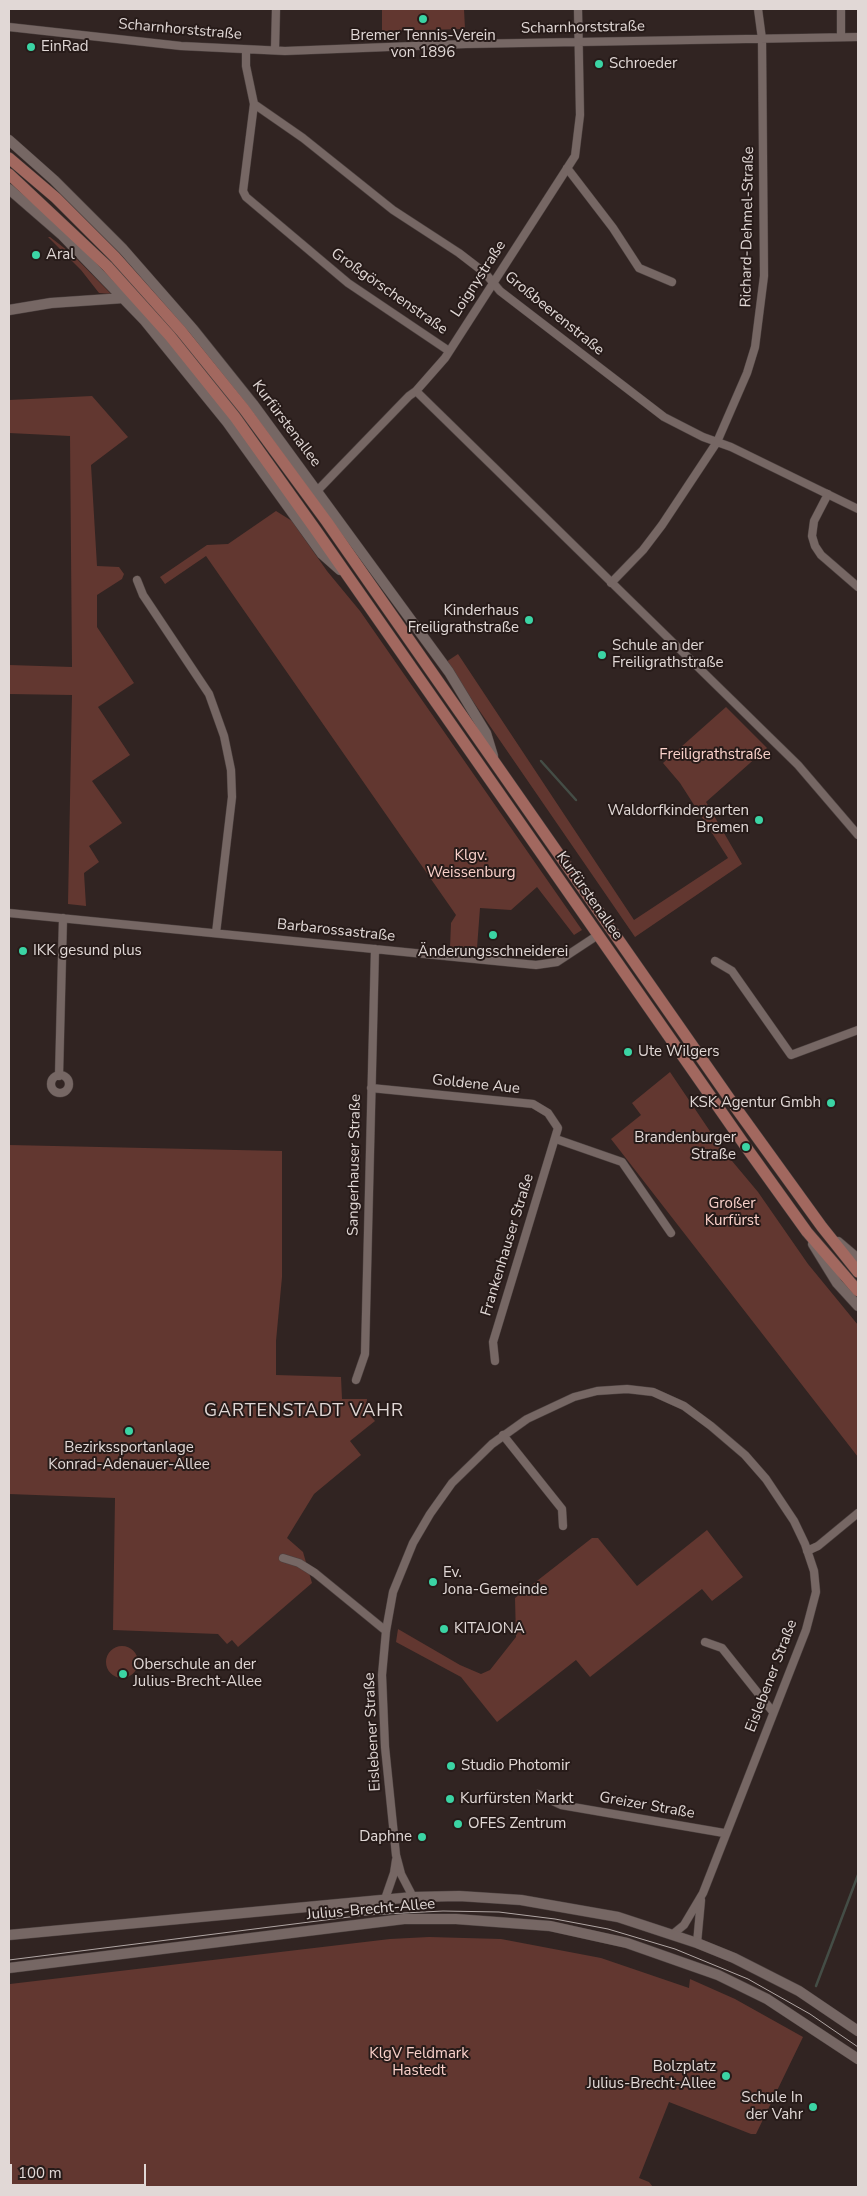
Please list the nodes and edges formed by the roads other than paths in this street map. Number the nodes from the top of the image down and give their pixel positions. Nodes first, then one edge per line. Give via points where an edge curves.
1 (276, 9) edge
2 (578, 9) edge
3 (758, 9) edge
4 (841, 9) edge
5 (9, 27) edge
6 (841, 37) junction
7 (858, 37) edge
8 (762, 39) junction
9 (578, 42) junction
10 (246, 50) junction
11 (275, 50) junction
12 (254, 104) junction
13 (9, 140) edge
14 (9, 158) edge
15 (567, 168) junction
16 (9, 174) edge
17 (9, 189) edge
18 (672, 282) dead end
19 (493, 283) junction
20 (124, 298) junction
21 (9, 310) edge
22 (449, 351) junction
23 (416, 392) junction
24 (717, 442) junction
25 (317, 491) junction
26 (828, 494) junction
27 (858, 509) edge
28 (349, 577) junction
29 (137, 580) dead end
30 (612, 583) junction
31 (858, 587) edge
32 (494, 760) junction
33 (858, 832) edge
34 (9, 913) edge
35 (63, 918) junction
36 (216, 933) junction
37 (598, 935) junction
38 (375, 949) junction
39 (715, 961) dead end
40 (858, 1030) edge
41 (60, 1076) dead end
42 (371, 1088) junction
43 (556, 1138) junction
44 (822, 1228) junction
45 (807, 1232) junction
46 (671, 1233) dead end
47 (858, 1259) edge
48 (858, 1272) edge
49 (858, 1291) edge
50 (858, 1306) edge
51 (495, 1361) dead end
52 (356, 1380) dead end
53 (503, 1435) junction
54 (858, 1513) edge
55 (563, 1526) dead end
56 (808, 1551) junction
57 (283, 1558) dead end
58 (386, 1631) junction
59 (705, 1642) dead end
60 (773, 1712) junction
61 (538, 1794) dead end
62 (724, 1833) junction
63 (396, 1855) junction
64 (703, 1893) junction
65 (413, 1897) junction
66 (385, 1899) junction
67 (673, 1934) junction
68 (9, 1935) edge
69 (697, 1943) junction
70 (9, 1968) edge
71 (858, 2031) edge
72 (858, 2059) edge

1 - 11 street
2 - 9 street, Loignystraße
3 - 8 street, Richard-Dehmel-Straße
4 - 6 street
5 - 10 street, Scharnhorststraße
6 - 7 street, Scharnhorststraße
6 - 8 street, Scharnhorststraße
8 - 9 street, Scharnhorststraße
8 - 24 street, Richard-Dehmel-Straße via 764,276 758,335 747,373
9 - 11 street, Scharnhorststraße
9 - 15 street, Loignystraße via 580,115 575,156
10 - 11 street, Scharnhorststraße
10 - 12 street
12 - 19 street, Großbeerenstraße via 303,138 393,210 459,252
12 - 22 street, Großgörschenstraße via 244,191 246,197 348,283
13 - 25 main road, Kurfürstenallee via 90,214 176,310 253,404
14 - 32 main road, Kurfürstenallee via 87,228 173,320 286,465
15 - 18 street via 614,228 638,268
15 - 19 street, Loignystraße
16 - 28 main road, Kurfürstenallee via 79,238 163,329 235,417
17 - 20 main road, Kurfürstenallee via 62,235
19 - 22 street, Loignystraße
19 - 24 street, Großbeerenstraße via 664,417
20 - 21 main road via 51,303
20 - 28 main road, Kurfürstenallee via 227,422 322,554
22 - 23 street, Loignystraße
23 - 25 street, Loignystraße
23 - 30 street
24 - 26 street, Großbeerenstraße
24 - 30 street, Richard-Dehmel-Straße via 662,525
25 - 32 main road, Kurfürstenallee via 449,672 486,733
26 - 27 street, Großbeerenstraße
26 - 31 street via 814,520 812,536 815,546
28 - 37 main road, Kurfürstenallee
29 - 36 street via 143,595 209,694 224,736 231,770 232,797
30 - 33 street via 798,765
32 - 44 main road, Kurfürstenallee
34 - 35 street, Barbarossastraße
35 - 36 street, Barbarossastraße
35 - 41 street
36 - 38 street, Barbarossastraße
37 - 38 street, Barbarossastraße via 557,962 536,965
37 - 45 main road, Kurfürstenallee
38 - 42 street, Sangerhauser Straße
39 - 40 street via 732,971 791,1055
42 - 43 street, Goldene Aue via 532,1104 548,1113 558,1128
42 - 52 street, Sangerhauser Straße via 365,1354
43 - 46 street via 622,1162
43 - 51 street, Frankenhauser Straße via 493,1342
44 - 47 main road, Kurfürstenallee
44 - 48 main road, Kurfürstenallee
45 - 49 main road, Kurfürstenallee
45 - 50 main road, Kurfürstenallee via 832,1277
53 - 55 street via 562,1509
53 - 56 street, Eislebener Straße via 537,1414 588,1393 610,1389 653,1392 684,1406 745,1455 782,1501
53 - 58 street, Eislebener Straße via 452,1483 424,1523 393,1592
54 - 56 street
56 - 60 street, Eislebener Straße via 816,1595 806,1630
57 - 58 street via 299,1563 315,1574
58 - 63 street, Eislebener Straße via 382,1707
59 - 60 street via 722,1648
60 - 62 street, Eislebener Straße
61 - 62 street, Greizer Straße via 561,1805
62 - 64 street, Eislebener Straße
63 - 65 street, Eislebener Straße
63 - 66 street, Eislebener Straße
64 - 67 street, Eislebener Straße via 684,1925
64 - 69 street, Eislebener Straße
65 - 66 main road, Julius-Brecht-Allee
65 - 67 main road, Julius-Brecht-Allee via 506,1898 618,1917
66 - 68 main road, Julius-Brecht-Allee
67 - 69 main road, Julius-Brecht-Allee
69 - 71 main road, Julius-Brecht-Allee via 799,1991
70 - 72 main road, Julius-Brecht-Allee via 404,1920 456,1918 550,1926 627,1944 718,1976 767,1999

